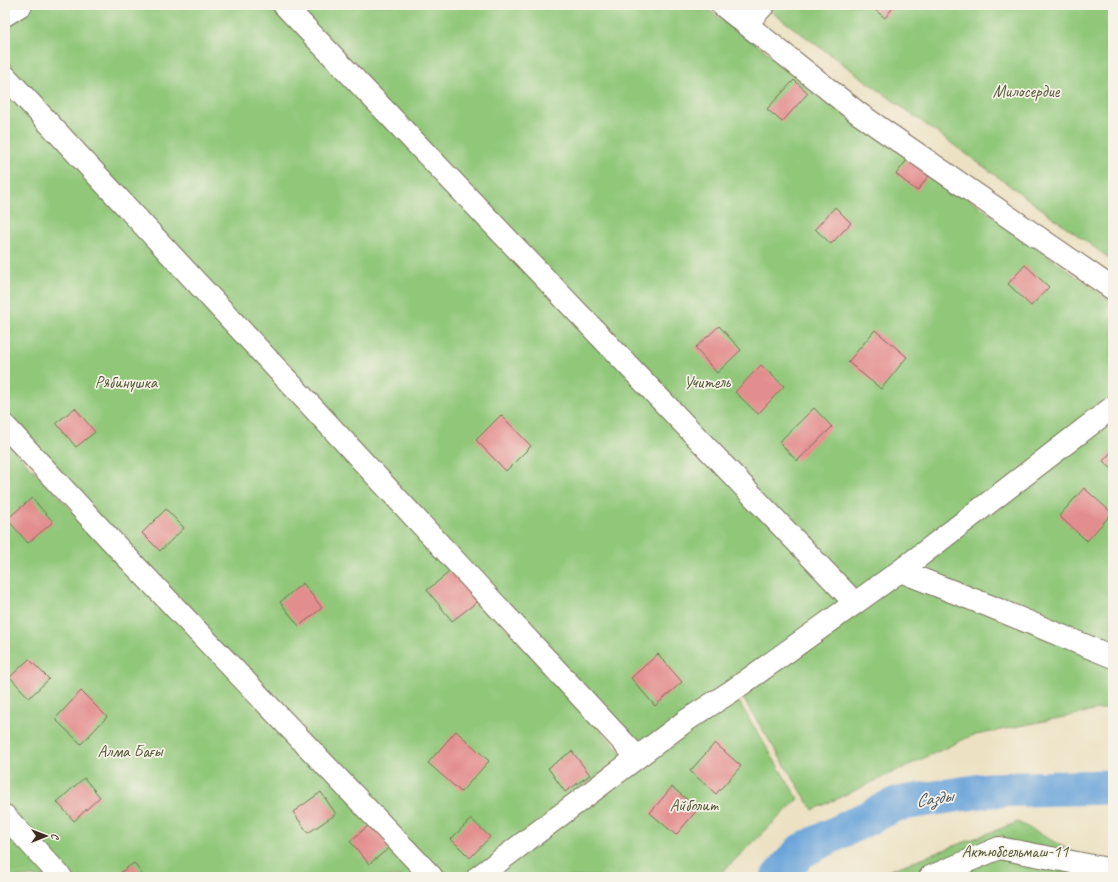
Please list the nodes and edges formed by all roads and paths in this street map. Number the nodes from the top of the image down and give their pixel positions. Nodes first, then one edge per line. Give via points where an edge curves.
1 (21, 5) edge
2 (284, 5) edge
3 (722, 5) edge
4 (764, 5) edge
5 (5, 15) edge
6 (746, 24) junction
7 (5, 76) edge
8 (1113, 288) edge
9 (1113, 407) edge
10 (5, 426) edge
11 (900, 571) junction
12 (855, 603) junction
13 (1113, 658) edge
14 (637, 757) junction
15 (5, 816) edge
16 (1113, 870) edge
17 (61, 877) edge
18 (432, 877) edge
19 (478, 877) edge
20 (930, 877) edge

1 - 5 lane
2 - 12 lane
3 - 6 lane
4 - 6 lane
6 - 8 lane via 858,113
7 - 14 lane
9 - 11 lane
10 - 18 lane
11 - 12 lane
11 - 13 lane
12 - 14 lane
14 - 19 lane
15 - 17 lane
16 - 20 lane via 999,848

